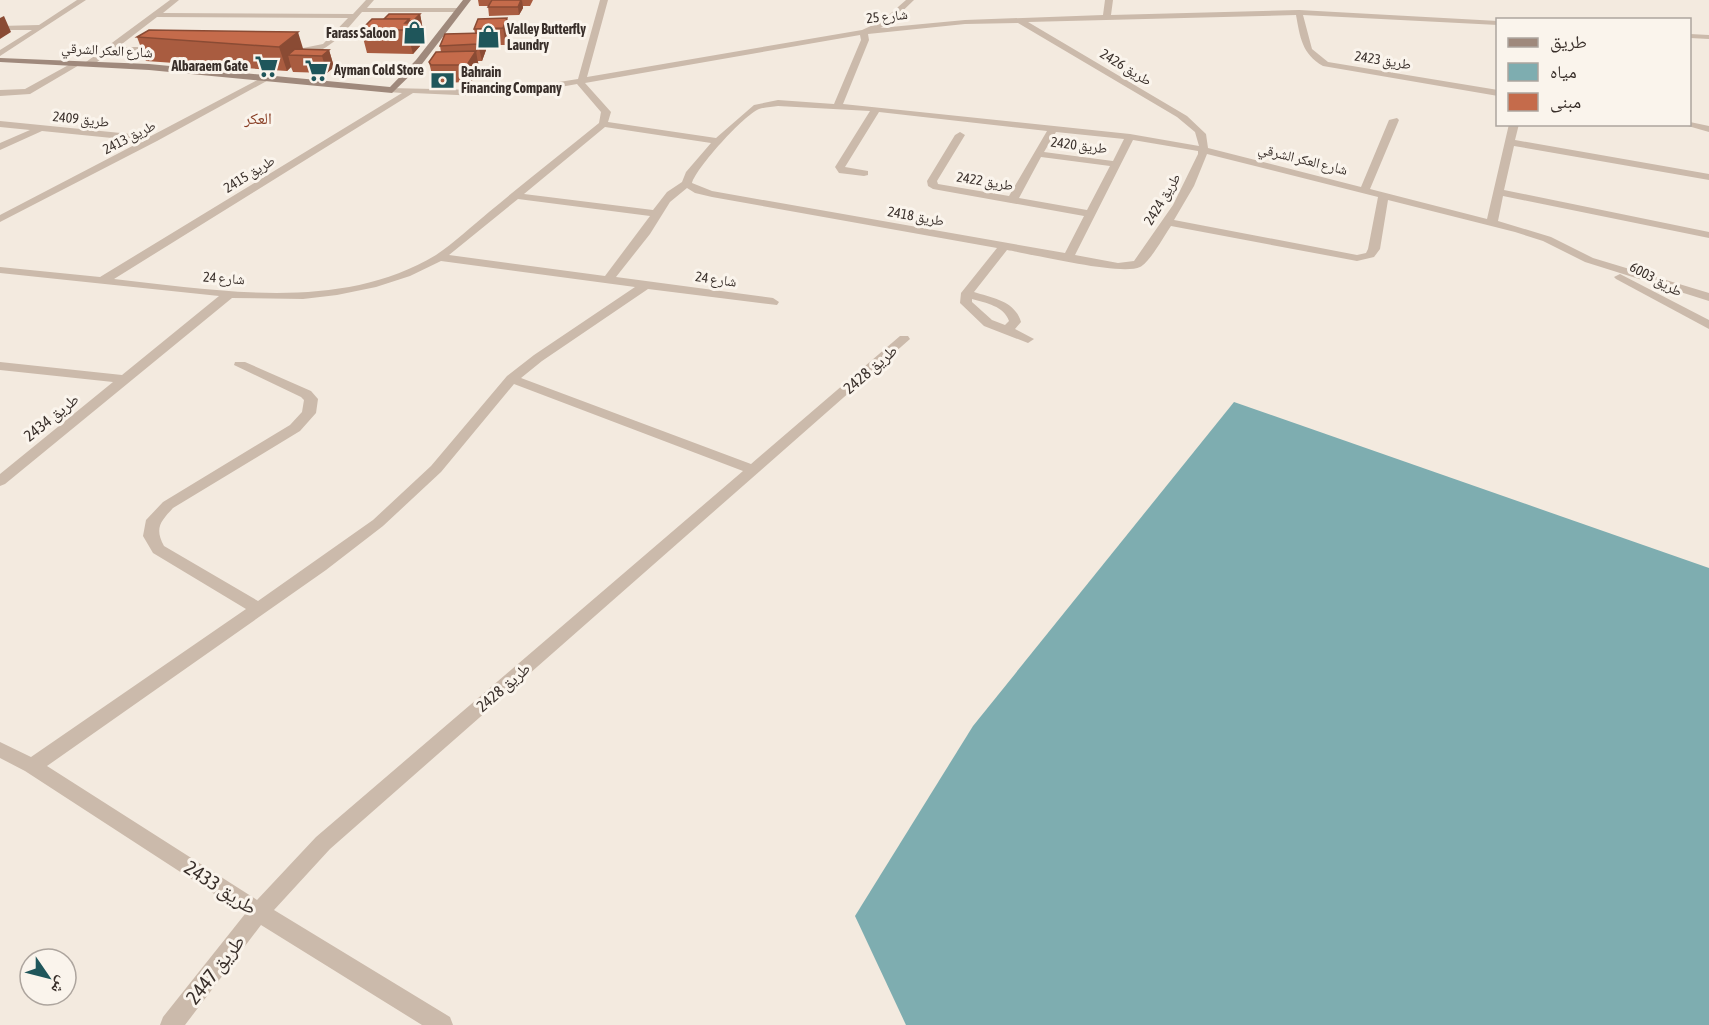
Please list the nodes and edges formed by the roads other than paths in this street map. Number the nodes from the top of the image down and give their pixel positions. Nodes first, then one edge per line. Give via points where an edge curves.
1 (82, 0) edge
2 (175, 0) edge
3 (370, 0) edge
4 (467, 0) edge
5 (604, 0) edge
6 (910, 0) edge
7 (1109, 0) edge
8 (1278, 0) edge
9 (459, 10) junction
10 (1280, 12) junction
11 (1299, 12) junction
12 (357, 13) junction
13 (155, 15) junction
14 (1107, 18) junction
15 (1019, 20) junction
16 (1496, 23) edge
17 (40, 27) junction
18 (0, 28) edge
19 (864, 32) junction
20 (1691, 36) edge
21 (1709, 37) edge
22 (111, 49) junction
23 (170, 49) edge
24 (287, 50) edge
25 (0, 54) edge
26 (0, 60) edge
27 (77, 64) junction
28 (89, 64) junction
29 (270, 77) junction
30 (581, 82) junction
31 (392, 90) junction
32 (411, 91) junction
33 (0, 93) edge
34 (1496, 93) edge
35 (838, 106) junction
36 (876, 109) junction
37 (1394, 120) dead end
38 (0, 124) edge
39 (603, 124) junction
40 (1691, 125) edge
41 (1514, 126) edge
42 (41, 128) junction
43 (1053, 128) junction
44 (1709, 129) edge
45 (960, 135) dead end
46 (1130, 137) junction
47 (154, 139) junction
48 (718, 141) junction
49 (1510, 142) junction
50 (0, 147) edge
51 (1204, 150) junction
52 (1038, 154) junction
53 (1116, 164) junction
54 (864, 173) dead end
55 (1709, 177) edge
56 (687, 184) junction
57 (1365, 190) junction
58 (1499, 192) junction
59 (1384, 195) junction
60 (518, 196) junction
61 (1012, 201) junction
62 (656, 214) junction
63 (1091, 214) junction
64 (0, 219) edge
65 (1168, 222) junction
66 (1492, 222) junction
67 (1709, 235) edge
68 (1004, 247) junction
69 (440, 257) junction
70 (1068, 258) junction
71 (1589, 260) junction
72 (1140, 261) joint
73 (0, 270) edge
74 (608, 280) junction
75 (102, 281) junction
76 (645, 285) junction
77 (967, 293) junction
78 (229, 294) junction
79 (1709, 297) edge
80 (773, 302) dead end
81 (1709, 325) edge
82 (1006, 332) junction
83 (904, 339) dead end
84 (1028, 339) dead end
85 (240, 364) dead end
86 (0, 366) edge
87 (123, 380) junction
88 (512, 380) junction
89 (755, 470) junction
90 (0, 481) edge
91 (258, 609) junction
92 (0, 750) edge
93 (32, 766) junction
94 (260, 912) junction
95 (171, 1025) edge
96 (442, 1025) edge

1 - 17 street
2 - 13 street
3 - 12 street
4 - 9 street
5 - 30 street
6 - 19 street via 885,23
7 - 14 street
8 - 10 street
9 - 12 street
9 - 31 street
10 - 11 street, شارع 25
10 - 14 street, شارع 25
11 - 16 street, شارع 25
11 - 34 street, طريق 2423 via 1308,52 1326,64
12 - 13 street
12 - 24 street via 321,48
13 - 22 street
14 - 15 street, شارع 25
15 - 19 street, شارع 25
15 - 51 street, طريق 2426 via 1190,122 1202,137
17 - 18 street
17 - 25 street
19 - 30 street, شارع 25
19 - 35 street via 866,40
20 - 21 street
22 - 23 street
22 - 28 street
26 - 27 street, شارع العكر الشرقي
27 - 28 street, شارع العكر الشرقي
27 - 33 street via 27,92
28 - 29 street, شارع العكر الشرقي
29 - 31 street, شارع العكر الشرقي
29 - 47 street, طريق 2413
30 - 32 street, شارع 25 via 502,92
30 - 39 street via 603,106
31 - 32 street, شارع 25
32 - 75 street, طريق 2415
35 - 36 street, شارع العكر الشرقي
35 - 48 street via 764,105 752,109
36 - 43 street, شارع العكر الشرقي
36 - 54 street via 840,167 843,171
37 - 57 street
38 - 42 street, طريق 2409
39 - 48 street
39 - 60 street, شارع 24
40 - 44 street
41 - 49 street
42 - 47 street, طريق 2409
42 - 50 street, طريق 2409
43 - 46 street, شارع العكر الشرقي
43 - 52 street, طريق 2420
45 - 61 street, طريق 2422 via 932,181 933,186
46 - 51 street, شارع العكر الشرقي
46 - 53 street
47 - 64 street, طريق 2413
48 - 56 street via 690,174
49 - 55 street
49 - 58 street
51 - 57 street, شارع العكر الشرقي
51 - 65 street, طريق 2424
52 - 53 street, طريق 2420
52 - 61 street, طريق 2420
53 - 63 street
56 - 62 street via 669,196
56 - 68 street, طريق 2418 via 712,194
57 - 59 street, شارع العكر الشرقي
58 - 66 street
58 - 67 street
59 - 65 street via 1374,249 1370,255 1357,258
59 - 66 street, شارع العكر الشرقي
60 - 62 street
60 - 69 street, شارع 24
61 - 63 street, طريق 2422
62 - 74 street
63 - 70 street
65 - 72 street, طريق 2424
66 - 71 street, شارع العكر الشرقي via 1546,239
68 - 70 street, طريق 2418
68 - 77 street
69 - 74 street, شارع 24
69 - 78 street, شارع 24 via 412,273 354,290 322,295
70 - 72 street, طريق 2418 via 1118,266
71 - 79 street, شارع العكر الشرقي
71 - 81 street, طريق 6003
73 - 75 street, شارع 24
74 - 76 street, شارع 24
75 - 78 street, شارع 24
76 - 80 street, شارع 24
76 - 88 street
77 - 82 street via 966,303 972,311
77 - 82 street via 1012,312 1015,322
78 - 87 street, طريق 2434
82 - 84 street
83 - 89 street, طريق 2428
85 - 91 street via 306,394 310,399 309,413 295,428 168,505 154,520 151,536 158,549
86 - 87 street, طريق 2434
87 - 90 street, طريق 2434
88 - 89 street
88 - 91 street via 410,496 351,544
89 - 94 street, طريق 2428 via 323,843
91 - 93 street
92 - 93 street, طريق 2433
93 - 94 street, طريق 2433
94 - 95 street, طريق 2447
94 - 96 street, طريق 2433

